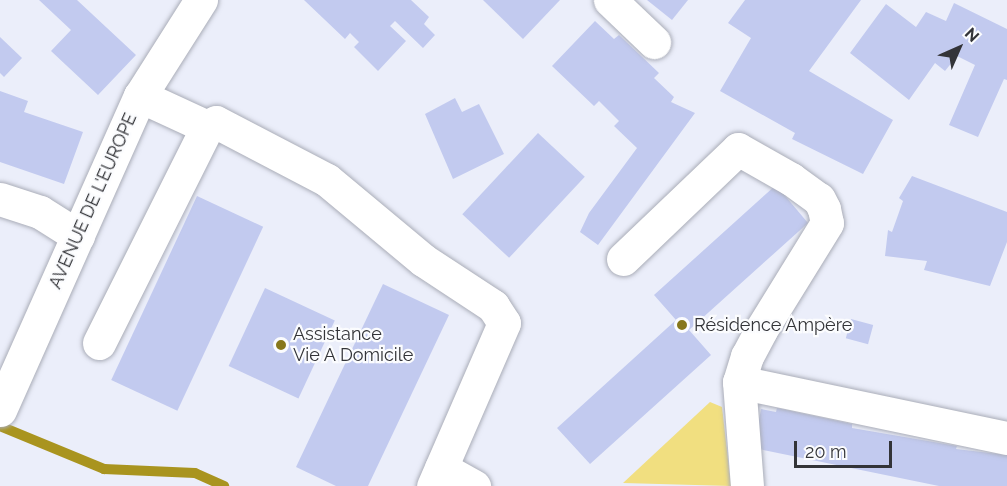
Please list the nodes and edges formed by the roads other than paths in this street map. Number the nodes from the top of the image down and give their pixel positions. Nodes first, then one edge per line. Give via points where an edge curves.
1 (610, 0) edge
2 (194, 3) edge
3 (654, 42) dead end
4 (140, 96) junction
5 (207, 127) junction
6 (0, 198) edge
7 (78, 236) junction
8 (623, 259) dead end
9 (99, 343) dead end
10 (739, 382) junction
11 (3, 404) edge
12 (1007, 438) edge
13 (437, 477) edge
14 (474, 486) edge
15 (747, 486) edge

1 - 3 street
2 - 4 street, AVENUE DE L'EUROPE
4 - 5 street
4 - 7 street, AVENUE DE L'EUROPE
5 - 9 street
5 - 13 street via 216,122 327,180 423,260 493,306 504,323
6 - 7 street via 40,212
7 - 11 street, AVENUE DE L'EUROPE
8 - 10 street via 738,149 819,199 827,223 751,347
10 - 12 street
10 - 15 street
13 - 14 street

